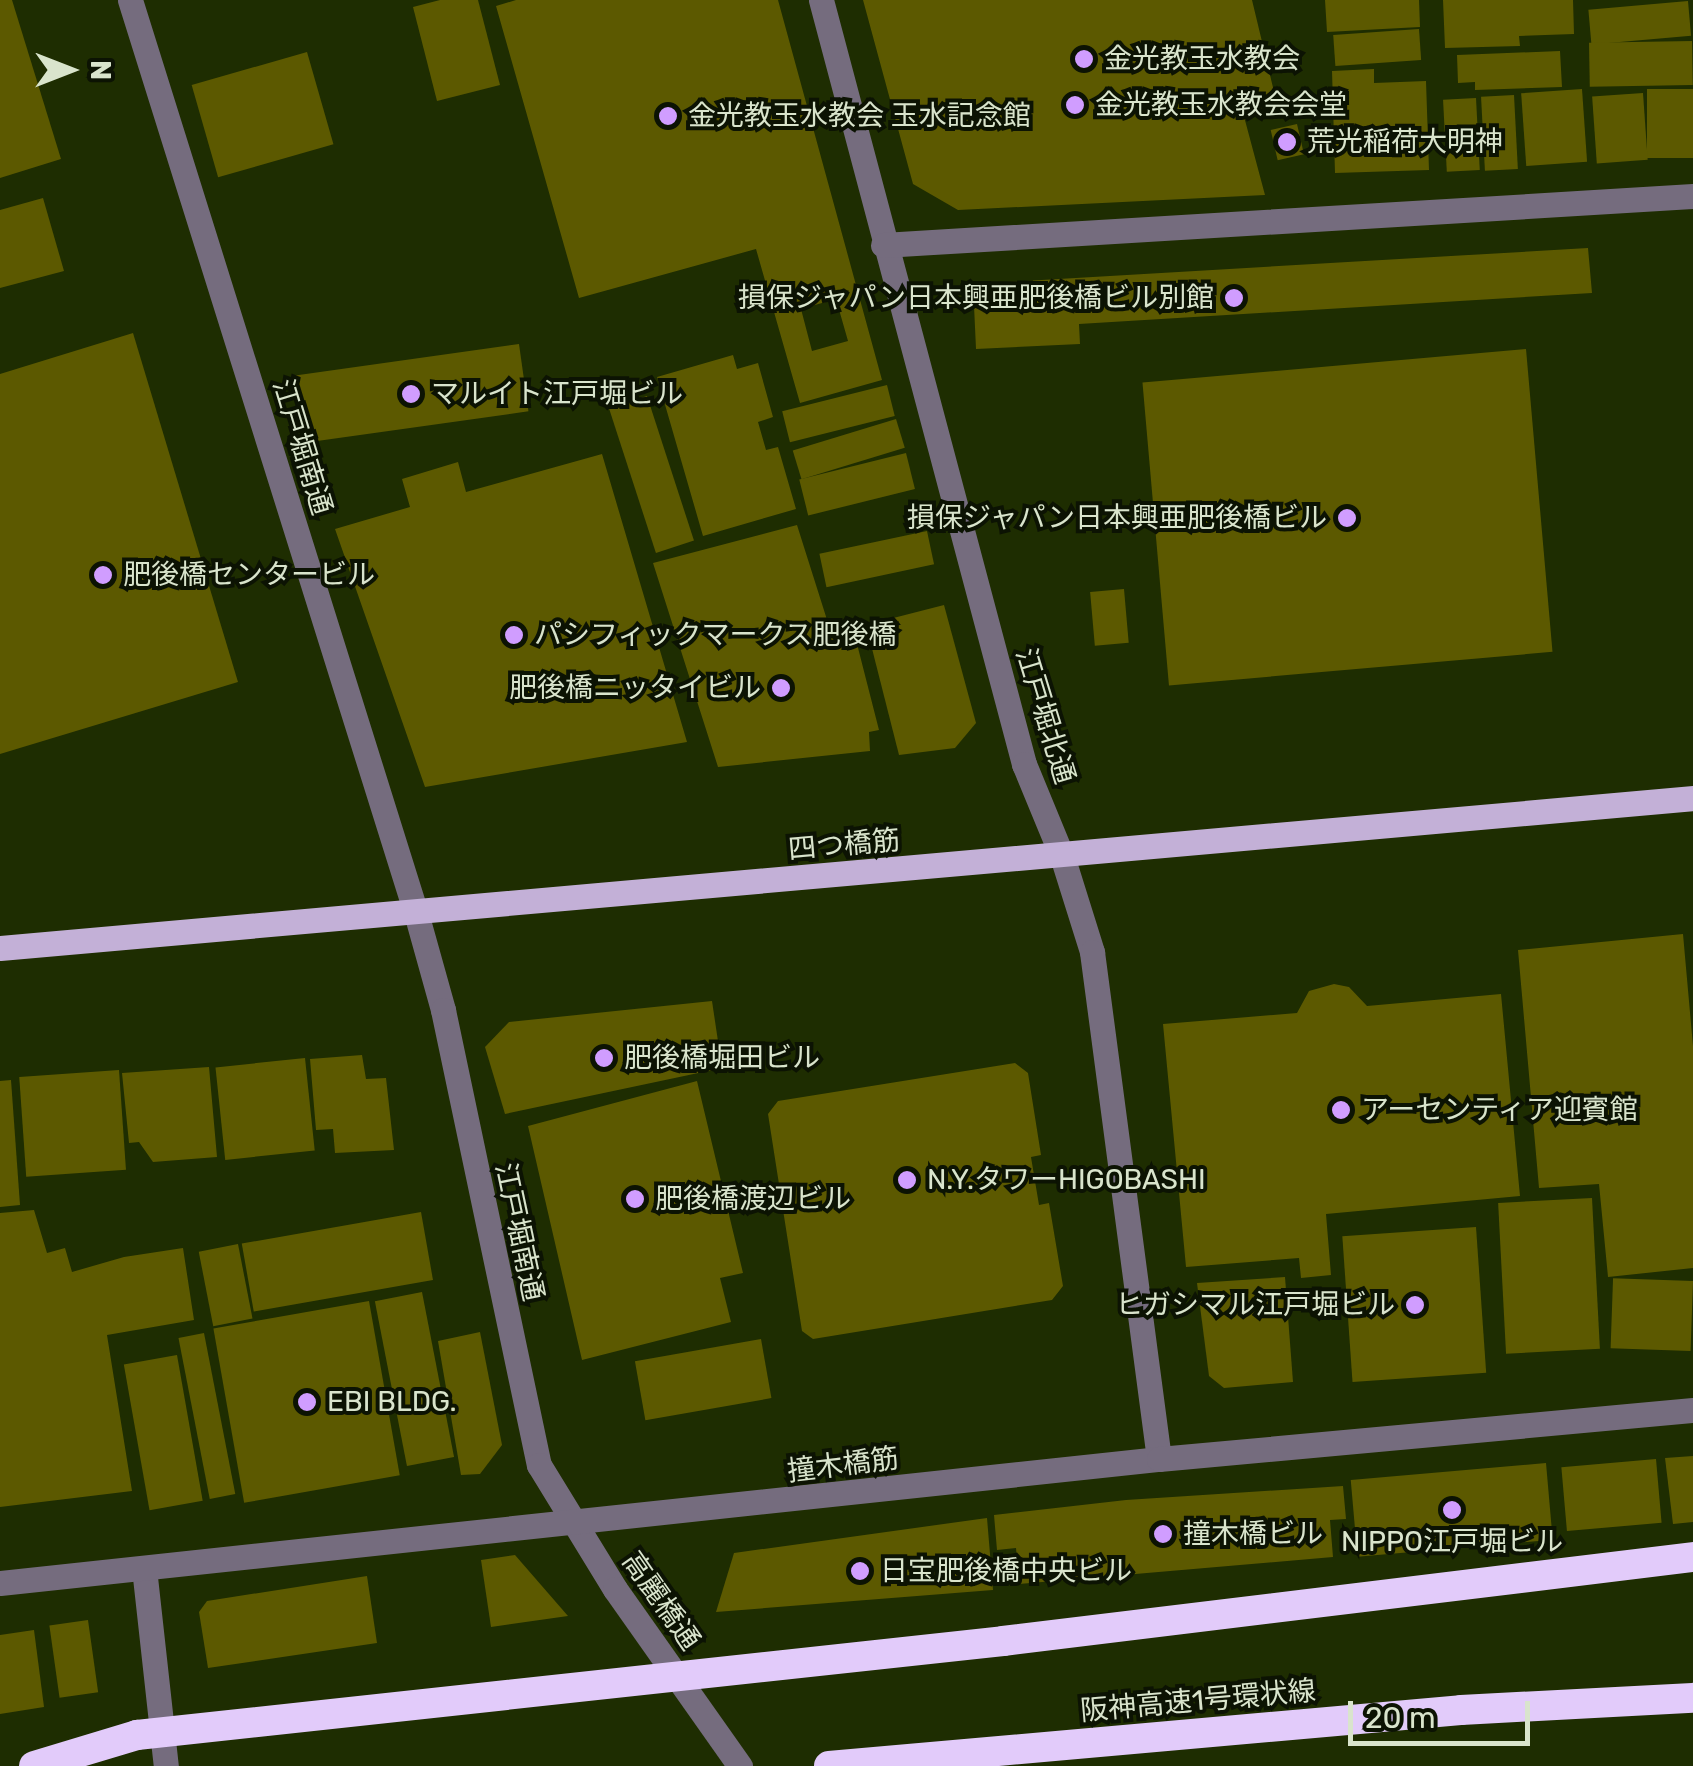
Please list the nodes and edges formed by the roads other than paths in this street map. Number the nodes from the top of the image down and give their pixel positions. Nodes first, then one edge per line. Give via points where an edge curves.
1 (130, 0) edge
2 (821, 0) edge
3 (1693, 196) edge
4 (883, 245) junction
5 (1693, 798) edge
6 (1062, 856) junction
7 (416, 913) junction
8 (0, 948) edge
9 (1693, 1410) edge
10 (1159, 1459) junction
11 (539, 1465) joint
12 (572, 1524) junction
13 (1693, 1557) edge
14 (144, 1568) junction
15 (0, 1584) edge
16 (1693, 1677) edge
17 (1693, 1698) edge
18 (1461, 1710) junction
19 (34, 1766) edge
20 (166, 1766) edge
21 (740, 1766) edge
22 (829, 1766) edge

1 - 7 street, 江戸堀南通
2 - 4 street, 江戸堀北通
3 - 4 street
4 - 6 street, 江戸堀北通 via 1024,764
5 - 6 main road, 四つ橋筋
6 - 7 main road, 四つ橋筋
6 - 10 street, 江戸堀北通 via 1092,952
7 - 8 main road, 四つ橋筋
7 - 11 street, 江戸堀南通
9 - 10 street, 撞木橋筋
10 - 12 street, 撞木橋筋
11 - 12 street, 高麗橋通
12 - 14 street, 撞木橋筋
12 - 21 street, 高麗橋通
13 - 19 highway, bridge via 983,1643 136,1734
14 - 15 street, 撞木橋筋
14 - 20 street
16 - 18 highway
17 - 18 highway, 阪神高速1号環状線
18 - 22 highway, 阪神高速1号環状線

